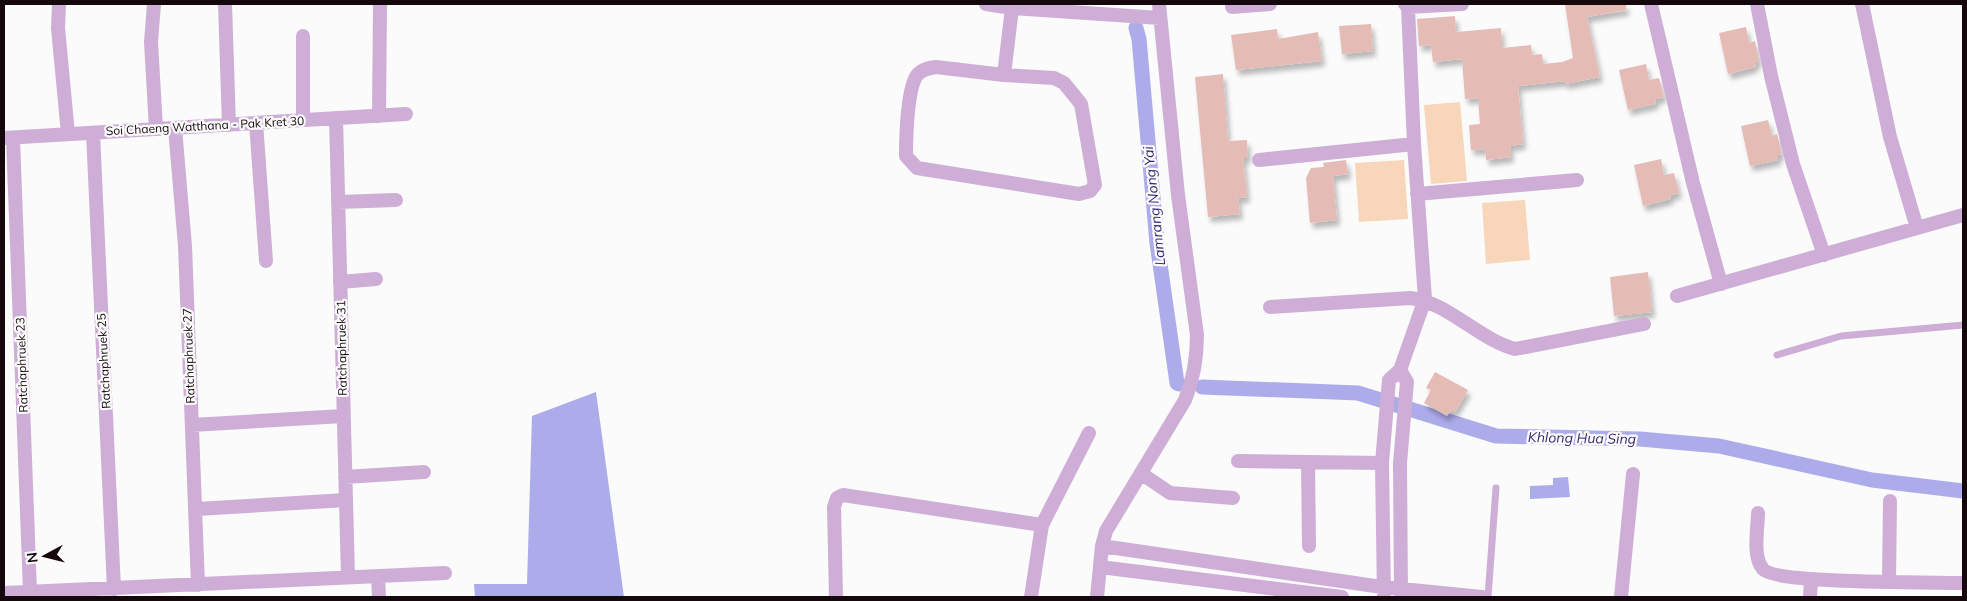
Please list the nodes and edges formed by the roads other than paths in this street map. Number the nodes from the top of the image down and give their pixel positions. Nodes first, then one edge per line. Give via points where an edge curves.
1 (59, 4) edge
2 (154, 4) edge
3 (225, 4) edge
4 (380, 4) edge
5 (986, 4) edge
6 (1159, 4) edge
7 (1270, 4) edge
8 (1462, 4) edge
9 (1652, 4) edge
10 (1757, 4) edge
11 (1862, 4) edge
12 (1406, 6) edge
13 (1232, 7) dead end
14 (1012, 8) junction
15 (1160, 18) junction
16 (303, 36) dead end
17 (1004, 75) junction
18 (406, 114) dead end
19 (379, 116) junction
20 (336, 118) junction
21 (303, 120) junction
22 (256, 123) junction
23 (229, 125) junction
24 (175, 128) junction
25 (156, 129) junction
26 (93, 133) junction
27 (68, 134) junction
28 (9, 138) edge
29 (1414, 144) junction
30 (1259, 160) dead end
31 (1577, 180) dead end
32 (1418, 194) junction
33 (396, 200) dead end
34 (338, 202) junction
35 (1963, 215) edge
36 (1917, 228) junction
37 (1824, 255) junction
38 (266, 261) dead end
39 (376, 280) dead end
40 (340, 282) junction
41 (1721, 284) junction
42 (1677, 296) dead end
43 (1425, 299) junction
44 (1270, 308) dead end
45 (1644, 324) dead end
46 (1963, 325) edge
47 (1777, 355) dead end
48 (1400, 370) junction
49 (344, 416) junction
50 (192, 425) junction
51 (1089, 433) dead end
52 (1238, 461) dead end
53 (1308, 462) junction
54 (1382, 462) junction
55 (424, 472) dead end
56 (1142, 474) junction
57 (1632, 474) dead end
58 (345, 477) junction
59 (1496, 488) dead end
60 (1233, 498) dead end
61 (346, 500) junction
62 (1890, 500) dead end
63 (197, 509) junction
64 (1758, 513) dead end
65 (1042, 525) junction
66 (1102, 546) junction
67 (1309, 546) dead end
68 (1100, 568) junction
69 (445, 572) dead end
70 (378, 576) junction
71 (348, 577) junction
72 (1810, 579) junction
73 (1888, 581) junction
74 (1963, 583) edge
75 (198, 585) junction
76 (114, 589) junction
77 (30, 592) junction
78 (1383, 592) edge
79 (4, 593) edge
80 (91, 593) edge
81 (1401, 593) edge
82 (380, 597) edge
83 (836, 597) edge
84 (1031, 597) edge
85 (1097, 597) edge
86 (1342, 597) edge
87 (1482, 597) edge
88 (1488, 597) edge
89 (1621, 597) edge
90 (1810, 597) edge

1 - 27 street via 58,28
2 - 25 street via 151,42
3 - 23 street
4 - 19 street
5 - 14 street
6 - 15 street
7 - 13 street
8 - 12 street
9 - 41 street via 1693,183
10 - 37 street via 1793,164
11 - 36 street via 1890,137
12 - 29 street
14 - 15 street
14 - 17 street
15 - 56 street via 1197,358 1185,400
16 - 21 street
17 - 17 street via 936,66 916,75 912,86 906,156 917,168 1079,194 1090,191 1095,186 1081,104 1074,92 1054,78
18 - 19 street, Soi Chaeng Watthana - Pak Kret 30
19 - 20 street, Soi Chaeng Watthana - Pak Kret 30
20 - 21 street, Soi Chaeng Watthana - Pak Kret 30
20 - 34 street, Ratchaphruek 31
21 - 22 street, Soi Chaeng Watthana - Pak Kret 30
22 - 23 street, Soi Chaeng Watthana - Pak Kret 30
22 - 38 street
23 - 24 street, Soi Chaeng Watthana - Pak Kret 30
24 - 25 street, Soi Chaeng Watthana - Pak Kret 30
24 - 50 street, Ratchaphruek 27 via 185,246
25 - 26 street, Soi Chaeng Watthana - Pak Kret 30
26 - 27 street, Soi Chaeng Watthana - Pak Kret 30
26 - 76 street, Ratchaphruek 25
27 - 28 street, Soi Chaeng Watthana - Pak Kret 30
28 - 77 street, Ratchaphruek 23
29 - 30 street
29 - 32 street
31 - 32 street
32 - 43 street
33 - 34 street
34 - 40 street, Ratchaphruek 31
35 - 36 street
36 - 37 street
37 - 41 street
39 - 40 street
40 - 49 street, Ratchaphruek 31
41 - 42 street
43 - 44 street
43 - 45 street via 1500,345 1515,349
43 - 48 street
46 - 47 lane via 1841,336
48 - 54 street via 1389,380
48 - 81 street via 1407,382 1400,463
49 - 50 street
49 - 58 street, Ratchaphruek 31
50 - 63 street, Ratchaphruek 27
51 - 65 street
52 - 53 street
53 - 54 street
53 - 67 street
54 - 78 street
55 - 58 street
56 - 60 street via 1170,492
56 - 66 street via 1106,531
57 - 89 street
58 - 61 street, Ratchaphruek 31
59 - 88 lane
61 - 63 street
61 - 71 street, Ratchaphruek 31
62 - 73 street
63 - 75 street, Ratchaphruek 27
64 - 72 street via 1758,560 1762,569 1770,574
65 - 83 street via 843,495 837,498 834,507
65 - 84 street
66 - 68 street
66 - 78 street
68 - 85 street
68 - 86 street
69 - 70 street
70 - 71 street
70 - 82 street
71 - 75 street
72 - 73 street
72 - 90 street
73 - 74 street
75 - 76 street
76 - 80 street
77 - 79 street
77 - 80 street
78 - 81 street
81 - 87 street

